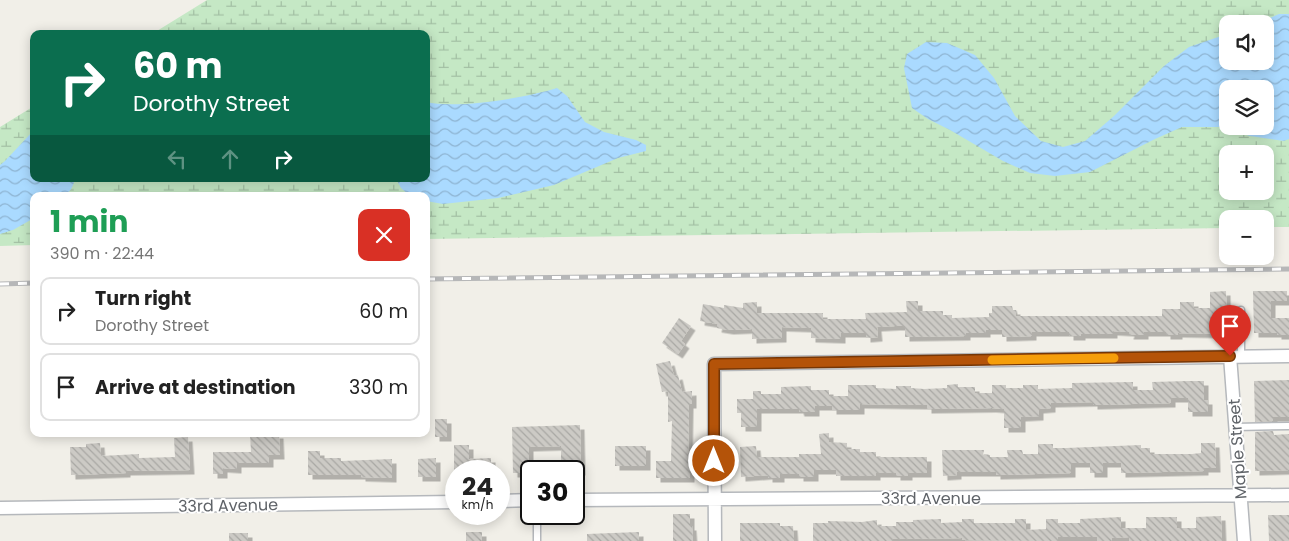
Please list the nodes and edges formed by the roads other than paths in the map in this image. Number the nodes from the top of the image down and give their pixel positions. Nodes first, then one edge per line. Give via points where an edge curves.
1 (1241, 310) dead end
2 (1236, 356) junction
3 (1289, 356) edge
4 (1289, 426) edge
5 (1235, 427) junction
6 (1289, 495) edge
7 (1240, 496) junction
8 (585, 500) edge
9 (714, 500) junction
10 (445, 502) edge
11 (0, 508) edge
12 (537, 525) edge
13 (537, 541) edge
14 (715, 541) edge
15 (1244, 541) edge

1 - 2 lane
2 - 3 street
2 - 5 street, Maple Street
2 - 9 street via 714,364
4 - 5 lane
5 - 7 street, Maple Street
6 - 7 street, 33rd Avenue
7 - 9 street, 33rd Avenue
7 - 15 street, Maple Street
8 - 9 street, 33rd Avenue
9 - 14 street
10 - 11 street, 33rd Avenue
12 - 13 lane

